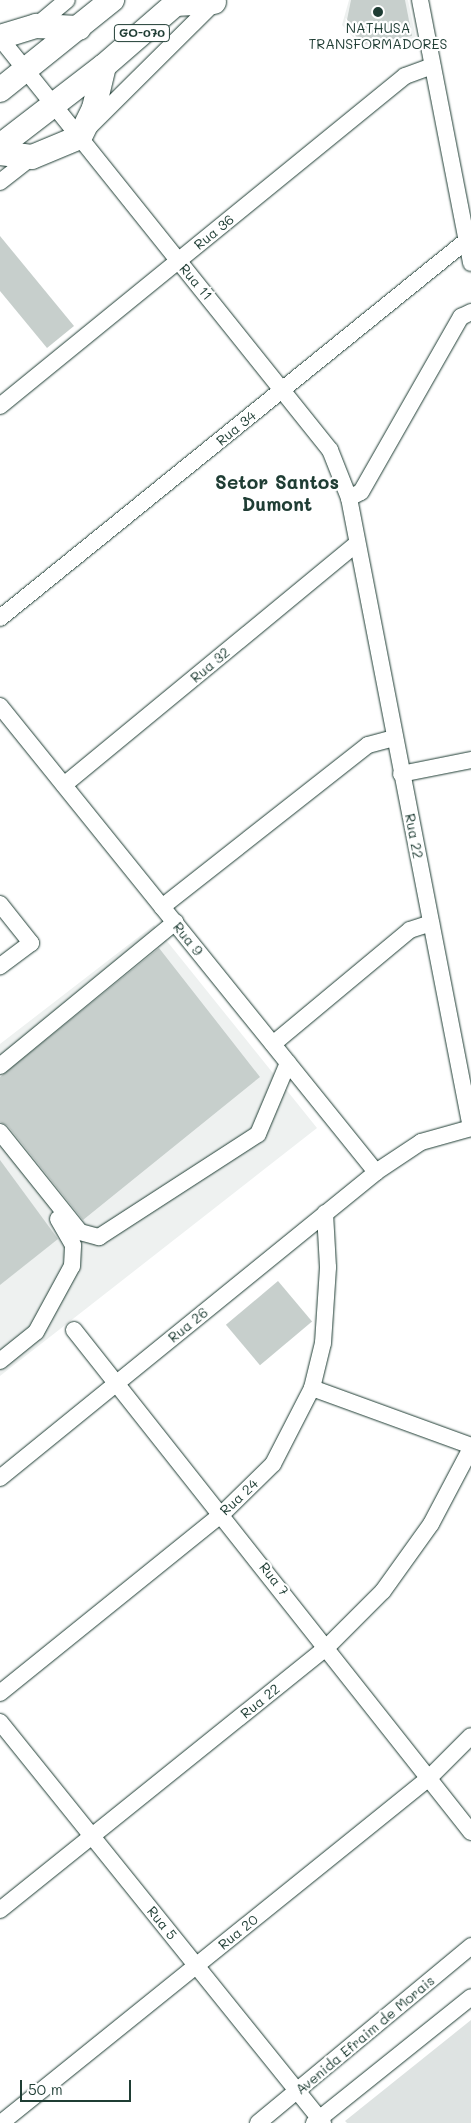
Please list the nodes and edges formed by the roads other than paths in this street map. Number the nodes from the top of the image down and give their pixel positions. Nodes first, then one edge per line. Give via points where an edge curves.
1 (67, 0) edge
2 (420, 0) edge
3 (109, 1) edge
4 (216, 1) edge
5 (177, 2) edge
6 (36, 26) junction
7 (79, 28) junction
8 (0, 37) edge
9 (104, 66) junction
10 (432, 66) junction
11 (24, 70) junction
12 (0, 90) edge
13 (50, 104) junction
14 (80, 137) junction
15 (0, 146) edge
16 (0, 153) edge
17 (32, 157) junction
18 (0, 182) edge
19 (469, 239) edge
20 (178, 261) junction
21 (471, 263) edge
22 (471, 312) edge
23 (284, 389) junction
24 (0, 406) edge
25 (349, 498) junction
26 (356, 544) junction
27 (0, 618) edge
28 (0, 706) edge
29 (394, 738) junction
30 (471, 760) edge
31 (401, 774) junction
32 (64, 785) junction
33 (0, 904) edge
34 (162, 907) junction
35 (175, 922) junction
36 (431, 923) junction
37 (0, 966) edge
38 (273, 1044) junction
39 (288, 1063) junction
40 (0, 1066) edge
41 (471, 1128) edge
42 (0, 1132) edge
43 (0, 1148) edge
44 (376, 1172) junction
45 (325, 1213) junction
46 (74, 1330) dead end
47 (0, 1361) edge
48 (117, 1384) junction
49 (312, 1388) junction
50 (471, 1447) edge
51 (0, 1478) edge
52 (223, 1513) junction
53 (327, 1647) junction
54 (0, 1693) edge
55 (0, 1722) edge
56 (471, 1736) edge
57 (429, 1778) junction
58 (471, 1832) edge
59 (92, 1836) junction
60 (0, 1910) edge
61 (471, 1946) edge
62 (196, 1966) junction
63 (471, 1997) edge
64 (297, 2091) junction
65 (319, 2122) edge
66 (1, 2123) edge
67 (258, 2123) edge

1 - 6 street
2 - 10 street
3 - 7 highway, GO-070
4 - 5 highway
4 - 14 street
5 - 9 highway, GO-070
6 - 7 highway
6 - 8 highway
7 - 11 highway, GO-070
8 - 11 street, Rua 11
9 - 13 highway, GO-070
9 - 14 highway via 94,108
10 - 19 street
10 - 20 street, Rua 36 via 404,76
11 - 12 highway, GO-070
11 - 13 street, Rua 11
13 - 14 street, Rua 11
13 - 15 highway, GO-070
14 - 17 highway
14 - 20 street, Rua 11
16 - 17 highway
17 - 18 street
19 - 21 street
19 - 23 street, Rua 34
20 - 23 street, Rua 11
20 - 24 street, Rua 36
22 - 25 street via 461,316 361,492
23 - 25 street, Rua 11 via 330,450
23 - 27 street, Rua 34
25 - 26 street, Rua 11
26 - 29 street, Rua 22
26 - 32 street, Rua 32
28 - 32 street, Rua 9
29 - 31 street, Rua 22
29 - 34 street via 368,745
30 - 31 street
31 - 36 street, Rua 22
32 - 34 street, Rua 9
33 - 37 street via 31,943
34 - 35 street, Rua 9
35 - 38 street, Rua 9
35 - 40 street
36 - 38 street via 410,930
36 - 41 street, Rua 22
38 - 39 street, Rua 9
39 - 42 street via 258,1134 99,1237 80,1232
39 - 44 street, Rua 9
41 - 44 street, Rua 26 via 421,1142
43 - 47 street via 68,1233 74,1256 36,1332
44 - 45 street, Rua 26
45 - 48 street, Rua 26
45 - 49 street, Rua 24 via 328,1267 323,1343
46 - 48 street, Rua 7
48 - 51 street, Rua 26
48 - 52 street, Rua 7
49 - 50 street
49 - 52 street, Rua 24 via 273,1464
50 - 53 street, Rua 22 via 431,1524 383,1591
52 - 53 street, Rua 7
52 - 54 street, Rua 24
53 - 57 street, Rua 7
53 - 59 street, Rua 22
55 - 59 street, Rua 5
56 - 57 street, Rua 20
57 - 58 street, Rua 7
57 - 62 street, Rua 20
59 - 60 street, Rua 22
59 - 62 street, Rua 5
61 - 64 street, Avenida Efraim de Morais
62 - 64 street, Rua 5
62 - 66 street, Rua 20
63 - 65 street
64 - 65 street, Rua 5
64 - 67 street, Avenida Efraim de Morais

